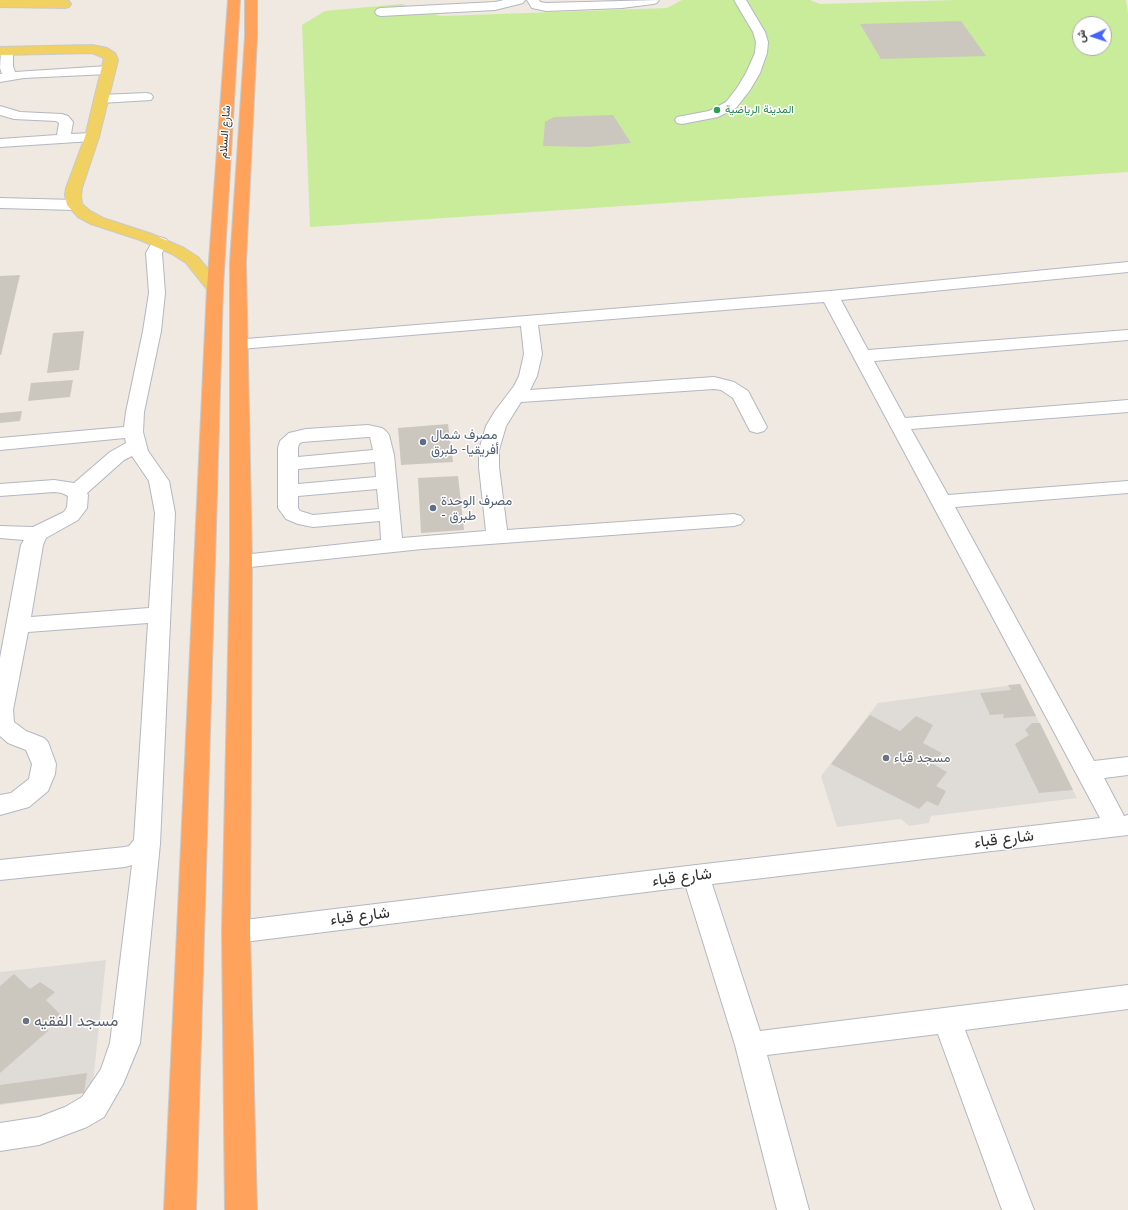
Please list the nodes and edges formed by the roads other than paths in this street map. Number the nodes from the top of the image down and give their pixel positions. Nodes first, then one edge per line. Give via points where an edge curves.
1 (234, 0) edge
2 (251, 0) edge
3 (519, 0) edge
4 (533, 0) edge
5 (653, 0) edge
6 (740, 0) edge
7 (626, 2) edge
8 (0, 3) edge
9 (64, 5) edge
10 (0, 11) edge
11 (381, 12) dead end
12 (3, 51) edge
13 (108, 70) junction
14 (5, 77) edge
15 (146, 97) dead end
16 (101, 99) junction
17 (0, 110) edge
18 (682, 120) dead end
19 (92, 137) junction
20 (63, 139) junction
21 (0, 143) edge
22 (0, 203) edge
23 (75, 205) junction
24 (160, 242) junction
25 (227, 263) junction
26 (1128, 267) edge
27 (215, 288) junction
28 (830, 296) junction
29 (530, 320) junction
30 (1128, 335) edge
31 (240, 344) junction
32 (863, 356) junction
33 (516, 397) junction
34 (1128, 406) edge
35 (899, 424) junction
36 (757, 427) dead end
37 (134, 439) junction
38 (0, 444) edge
39 (384, 455) junction
40 (288, 464) junction
41 (386, 482) junction
42 (1128, 487) edge
43 (0, 490) edge
44 (288, 491) junction
45 (75, 492) junction
46 (941, 502) junction
47 (390, 514) junction
48 (734, 520) dead end
49 (0, 532) edge
50 (38, 534) junction
51 (497, 537) junction
52 (392, 545) junction
53 (241, 561) junction
54 (158, 615) junction
55 (18, 625) junction
56 (9, 738) edge
57 (1128, 766) edge
58 (1088, 771) junction
59 (0, 805) edge
60 (1123, 826) edge
61 (147, 844) junction
62 (0, 870) edge
63 (696, 875) junction
64 (236, 932) junction
65 (1128, 997) edge
66 (947, 1020) junction
67 (750, 1045) junction
68 (0, 1137) edge
69 (180, 1210) edge
70 (241, 1210) edge
71 (793, 1210) edge
72 (1018, 1210) edge

1 - 25 highway, شارع السلام
2 - 25 highway, شارع السلام via 251,37
3 - 11 street via 495,6
4 - 7 street via 536,5 546,7
5 - 7 street
6 - 18 street via 762,42 761,53 753,73 731,105 713,114
8 - 9 main road
9 - 10 main road
12 - 13 main road via 97,50 110,56
12 - 14 street
13 - 14 street
13 - 16 main road
15 - 16 street
16 - 19 main road
17 - 20 street via 19,116 63,119 66,122
19 - 20 street
19 - 23 main road via 74,188
20 - 21 street
22 - 23 street
23 - 24 main road via 97,221
24 - 27 main road via 192,260
24 - 37 street via 154,253 157,292 152,331 135,412
25 - 27 highway
25 - 31 highway
26 - 28 street
27 - 69 highway
28 - 29 street
28 - 32 street
29 - 31 street
29 - 33 street via 533,354 531,366
30 - 32 street
31 - 53 highway
32 - 35 street
33 - 36 street via 714,383 727,386 740,395
33 - 51 street via 496,426 489,450
34 - 35 street
35 - 46 street
37 - 38 street
37 - 45 street
37 - 54 street via 158,481 164,502
39 - 40 street
39 - 40 street via 380,437 372,431 306,434 290,441
39 - 41 street
40 - 44 street
41 - 44 street
41 - 47 street
42 - 46 street
43 - 45 street via 61,486
44 - 47 street via 290,512 305,520 321,521
45 - 50 street via 78,495 78,504 75,512
46 - 58 street
47 - 52 street
48 - 51 street
49 - 50 street
50 - 55 street via 32,545
51 - 52 street
52 - 53 street
53 - 64 highway
54 - 55 street
54 - 61 street
55 - 56 street via 1,710 3,726
56 - 59 street via 35,744 39,748 44,764 43,774 39,784 20,800
57 - 58 street
58 - 60 street
60 - 63 street, شارع قباء
61 - 62 street via 138,853 125,856
61 - 68 street via 125,1043 113,1075 93,1107 76,1117 39,1131
63 - 64 street, شارع قباء
63 - 67 street
64 - 70 highway
65 - 66 street
66 - 67 street
66 - 72 street
67 - 71 street

